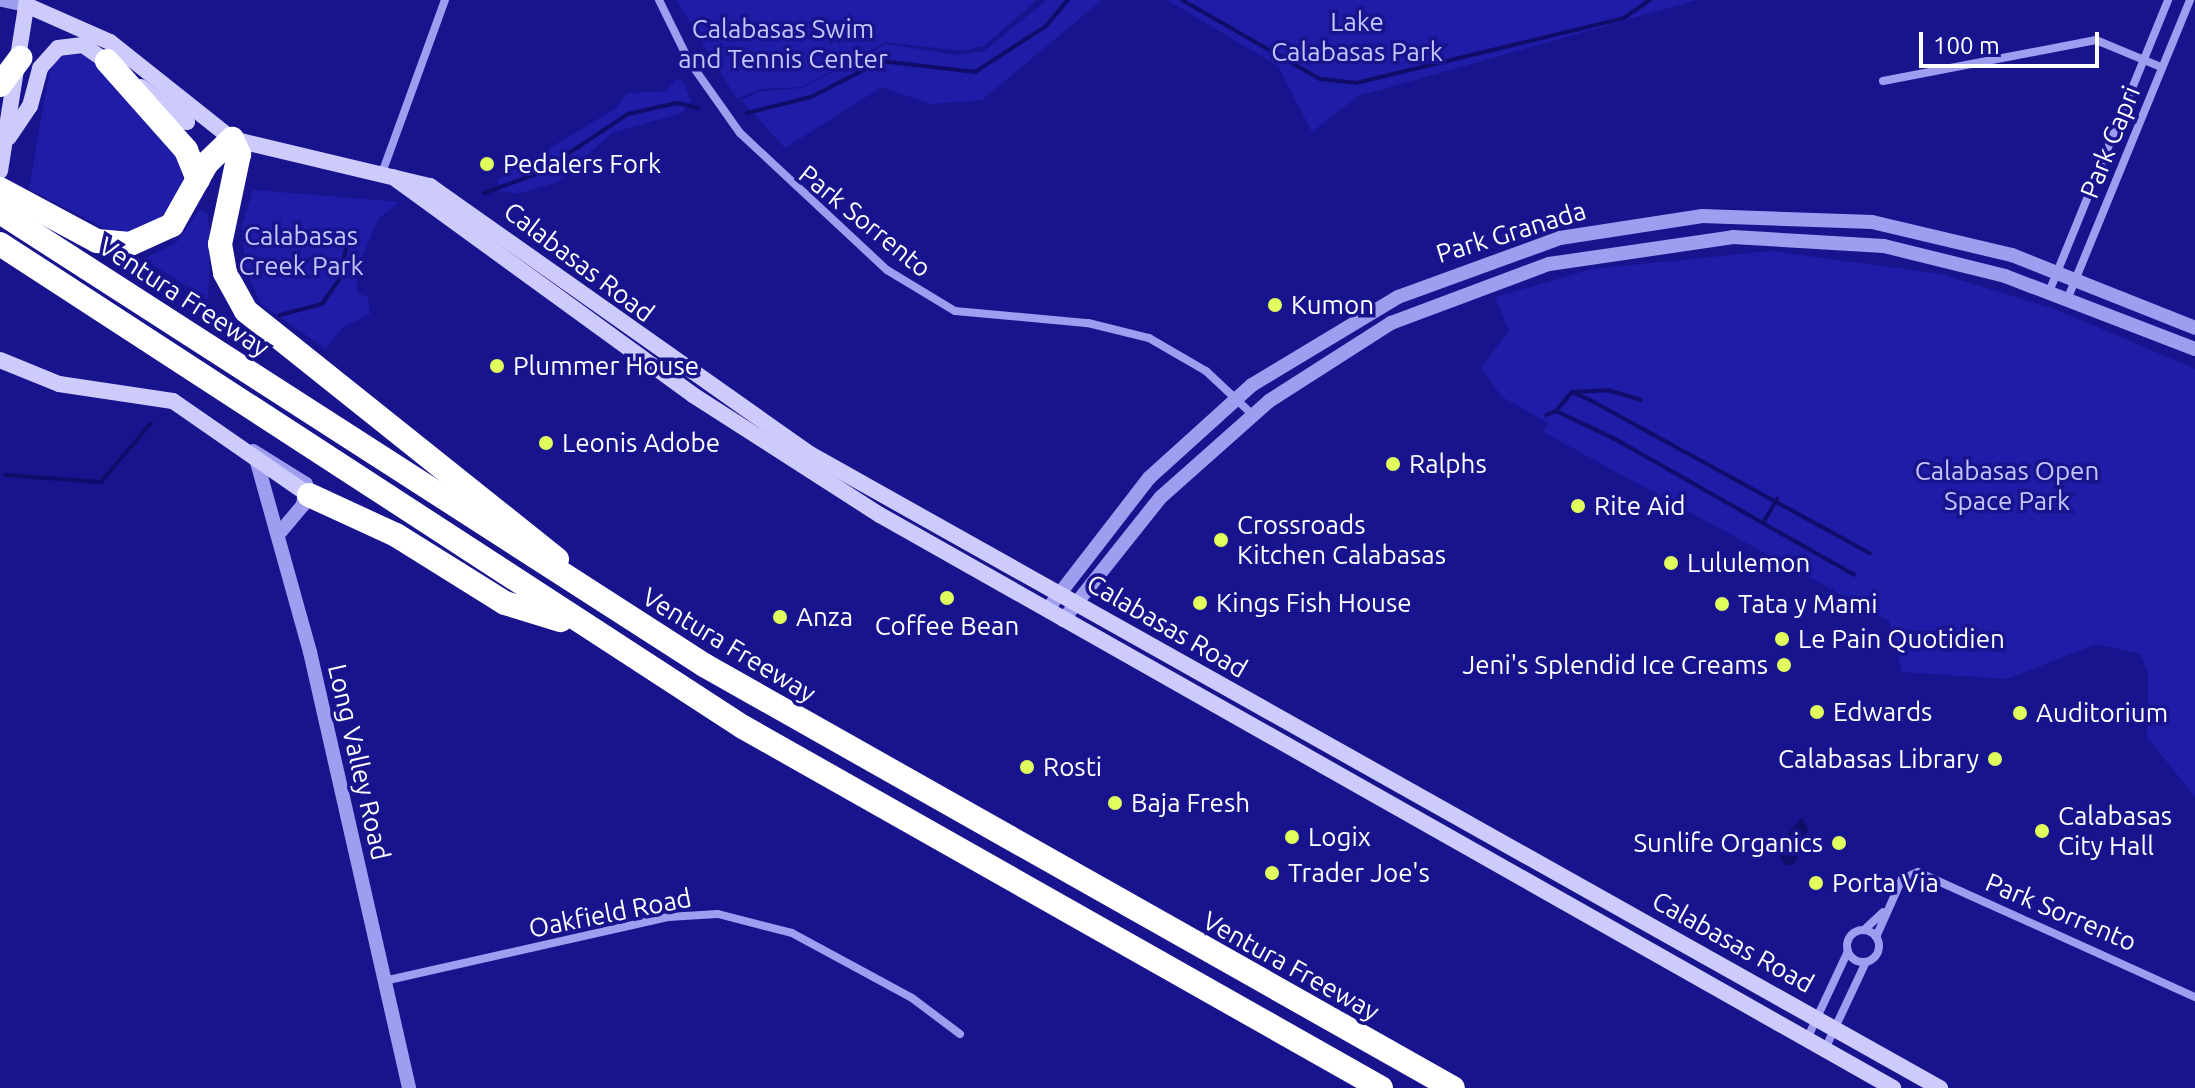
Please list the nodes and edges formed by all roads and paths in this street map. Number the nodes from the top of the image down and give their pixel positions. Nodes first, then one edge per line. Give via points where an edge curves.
1 (2, 0) edge
2 (445, 0) edge
3 (659, 0) edge
4 (2168, 0) edge
5 (2190, 0) edge
6 (26, 2) edge
7 (20, 58) junction
8 (107, 61) junction
9 (2144, 61) junction
10 (2161, 67) junction
11 (1883, 81) dead end
12 (0, 85) edge
13 (9, 137) junction
14 (232, 139) junction
15 (0, 171) edge
16 (388, 175) junction
17 (198, 180) junction
18 (0, 189) edge
19 (0, 212) edge
20 (0, 244) edge
21 (2057, 270) junction
22 (2076, 279) junction
23 (2049, 292) junction
24 (2067, 300) junction
25 (2195, 328) edge
26 (2195, 349) edge
27 (0, 360) edge
28 (1235, 398) junction
29 (1252, 414) junction
30 (253, 451) junction
31 (309, 495) junction
32 (280, 532) junction
33 (588, 591) junction
34 (1059, 591) junction
35 (1076, 602) junction
36 (1047, 610) junction
37 (1063, 620) junction
38 (592, 631) junction
39 (1225, 688) junction
40 (1214, 707) junction
41 (1461, 821) junction
42 (1450, 839) junction
43 (1883, 912) junction
44 (1864, 930) junction
45 (1876, 937) junction
46 (1848, 951) junction
47 (1866, 962) junction
48 (384, 981) junction
49 (2195, 997) edge
50 (1815, 1015) junction
51 (1835, 1027) junction
52 (960, 1034) dead end
53 (1807, 1039) junction
54 (1825, 1049) junction
55 (409, 1088) edge
56 (1381, 1088) edge
57 (1453, 1088) edge
58 (1893, 1088) edge
59 (1940, 1088) edge

1 - 6 street
2 - 16 street
3 - 28 street, Park Sorrento via 689,61 764,161 909,285 988,318 1088,323 1149,338 1188,358
4 - 9 street, Park Capri
5 - 10 street, Park Capri
6 - 7 main road
6 - 14 main road, Calabasas Road via 110,42
7 - 12 highway
7 - 13 main road
8 - 13 main road via 83,45 48,57 30,106
8 - 14 main road via 196,128
8 - 17 highway via 186,150
9 - 10 street
9 - 11 street via 2096,40
9 - 21 street, Park Capri
10 - 22 street, Park Capri
13 - 15 main road
14 - 16 main road, Calabasas Road
14 - 17 highway
14 - 33 highway via 239,154 220,230 221,257 246,311 532,534
16 - 34 main road, Calabasas Road via 411,177 468,209 747,415
16 - 36 main road, Calabasas Road via 728,419
17 - 18 highway via 172,225 116,245
19 - 33 highway, Ventura Freeway
20 - 38 highway
21 - 22 street, Park Granada
21 - 23 street, Park Capri
21 - 28 street, Park Granada via 1904,227 1811,216 1702,216 1596,230 1525,247 1398,297
22 - 24 street, Park Capri
22 - 25 street, Park Granada
23 - 24 street, Park Granada
23 - 29 street, Park Granada via 1884,246 1793,237 1640,245 1519,273 1416,312
24 - 26 street, Park Granada
27 - 30 main road via 48,381 173,401
28 - 29 street, Park Sorrento
28 - 34 street, Park Granada via 1149,478
29 - 35 street, Park Granada via 1161,497
30 - 31 main road
30 - 32 street, Long Valley Road
31 - 32 street
31 - 38 highway via 396,535 505,603
32 - 48 street, Long Valley Road
33 - 57 highway, Ventura Freeway via 853,752
34 - 35 main road, Calabasas Road
34 - 36 street, Park Granada
35 - 37 street, Park Granada
35 - 39 main road, Calabasas Road
36 - 37 main road, Calabasas Road
37 - 40 main road, Calabasas Road
38 - 56 highway via 756,735
39 - 40 main road
39 - 41 main road, Calabasas Road
40 - 42 main road, Calabasas Road
41 - 42 main road
41 - 50 main road, Calabasas Road
42 - 53 main road, Calabasas Road
43 - 44 street
43 - 45 street
43 - 49 street, Park Sorrento via 1909,873 1937,877
44 - 45 street
44 - 46 street via 1852,935
45 - 47 street via 1878,952
46 - 47 street
46 - 50 street
47 - 51 street
48 - 52 street, Oakfield Road via 668,917 718,914 792,933 912,998
48 - 55 street, Long Valley Road
50 - 51 main road, Calabasas Road
50 - 53 street
51 - 54 street
51 - 59 main road, Calabasas Road
53 - 54 main road, Calabasas Road
54 - 58 main road, Calabasas Road

